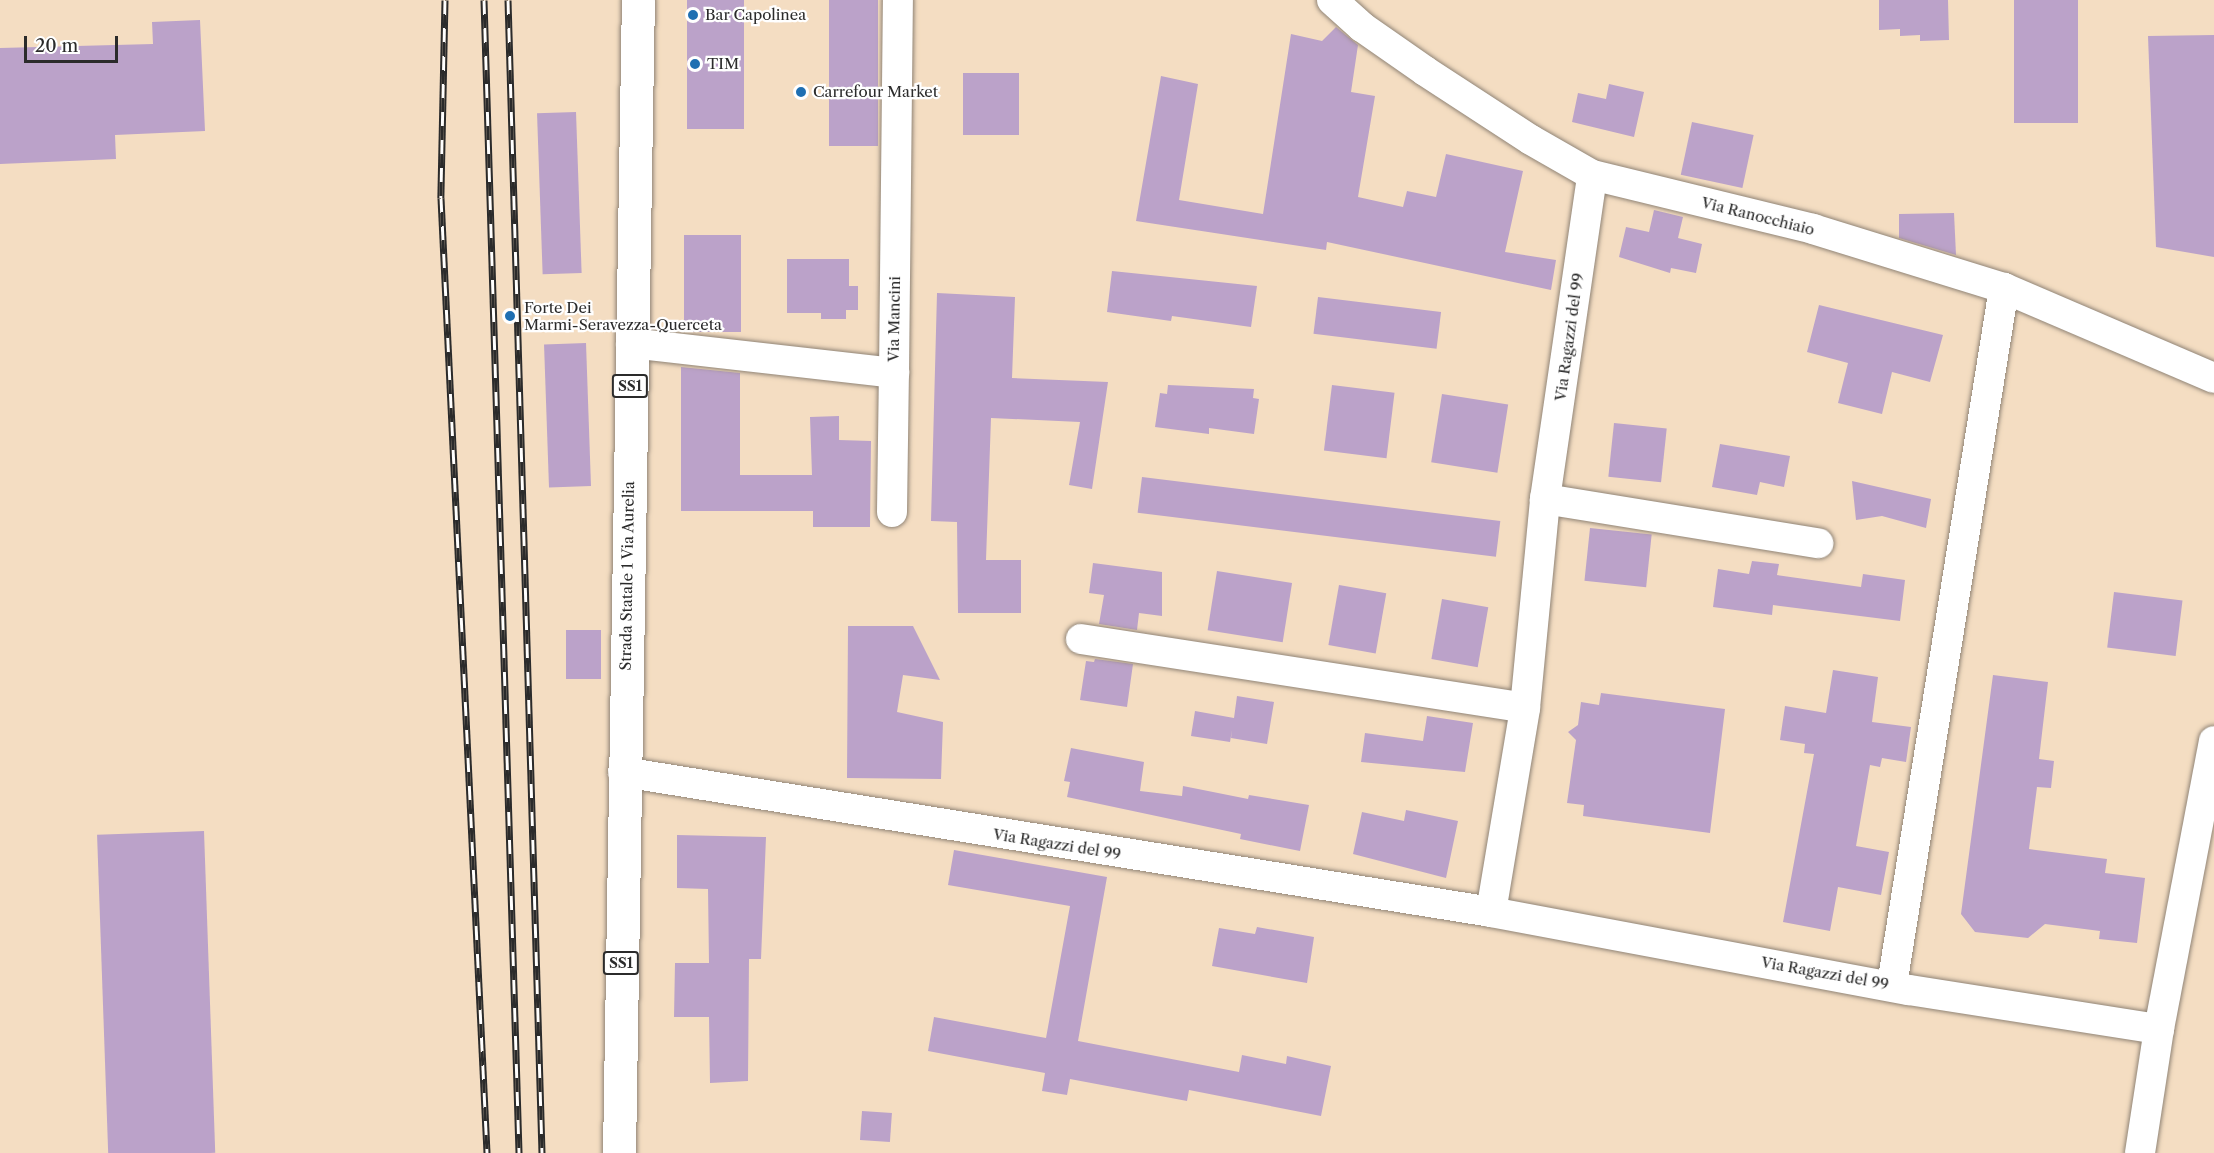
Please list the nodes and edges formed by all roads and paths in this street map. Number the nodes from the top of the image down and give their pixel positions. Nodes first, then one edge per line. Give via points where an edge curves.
1 (638, 0) edge
2 (898, 0) edge
3 (1332, 0) edge
4 (1592, 175) junction
5 (2004, 288) junction
6 (631, 343) junction
7 (894, 373) junction
8 (2214, 378) edge
9 (1545, 499) junction
10 (892, 512) dead end
11 (1818, 543) dead end
12 (1081, 639) dead end
13 (1525, 708) junction
14 (2214, 741) edge
15 (623, 772) junction
16 (1491, 912) junction
17 (1892, 985) junction
18 (2159, 1029) junction
19 (2145, 1113) junction
20 (618, 1153) edge
21 (2126, 1153) edge
22 (2140, 1153) edge

1 - 6 main road, Strada Statale 1 Via Aurelia / SS1
2 - 7 street, Via Mancini
3 - 4 street, Via Ranocchiaio via 1362,27 1425,71
4 - 5 street, Via Ranocchiaio via 1813,229
4 - 9 street, Via Ragazzi del 99
5 - 8 street, Via Ranocchiaio
5 - 17 street
6 - 7 street, Via Mancini
6 - 15 main road, Strada Statale 1 Via Aurelia / SS1
7 - 10 street
9 - 11 street
9 - 13 street, Via Ragazzi del 99
12 - 13 street
13 - 16 street, Via Ragazzi del 99
14 - 18 street
15 - 16 street, Via Ragazzi del 99
15 - 20 main road, Strada Statale 1 Via Aurelia / SS1
16 - 17 street, Via Ragazzi del 99
17 - 18 street, Via Ragazzi del 99
18 - 19 street
19 - 21 street
19 - 22 street

